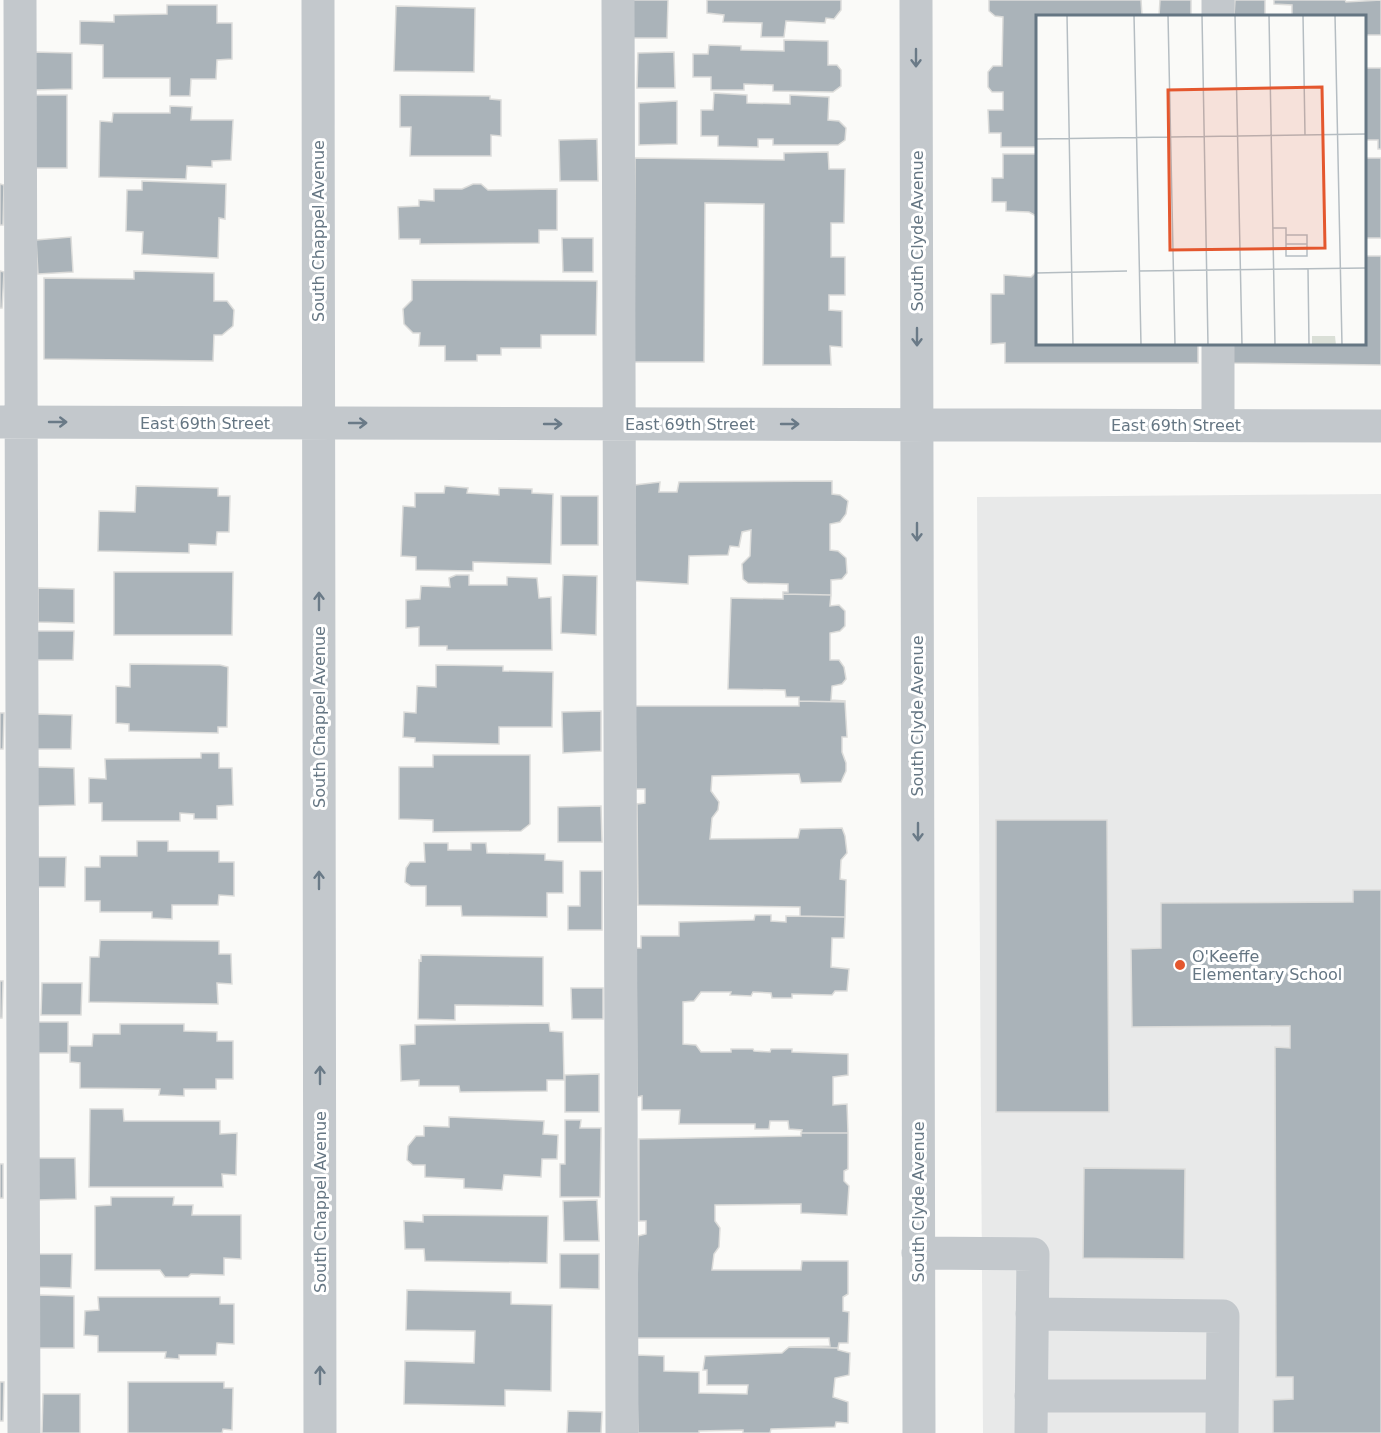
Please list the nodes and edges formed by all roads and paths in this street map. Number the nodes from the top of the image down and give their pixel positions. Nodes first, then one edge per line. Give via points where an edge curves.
1 (20, 0) edge
2 (318, 0) edge
3 (618, 0) edge
4 (916, 0) edge
5 (1218, 345) edge
6 (11, 422) edge
7 (319, 423) junction
8 (619, 424) junction
9 (917, 425) junction
10 (1218, 425) junction
11 (1381, 426) edge
12 (918, 1253) junction
13 (1032, 1314) junction
14 (1031, 1396) junction
15 (1222, 1396) junction
16 (24, 1433) edge
17 (320, 1433) edge
18 (622, 1433) edge
19 (919, 1433) edge
20 (1031, 1433) edge
21 (1222, 1433) edge

1 - 6 street
2 - 7 street, South Chappel Avenue
3 - 8 street
4 -> 9 street, South Clyde Avenue
5 - 10 street
6 -> 7 street, East 69th Street
6 - 16 street
7 -> 8 street, East 69th Street
17 -> 7 street, South Chappel Avenue
8 -> 9 street, East 69th Street
8 - 18 street
9 - 10 street, East 69th Street
9 -> 12 street, South Clyde Avenue
10 - 11 street, East 69th Street
12 - 13 street via 1033,1254
12 - 19 street, South Clyde Avenue
13 - 14 street
13 - 15 street via 1223,1316
14 - 15 street
14 - 20 street
15 - 21 street

